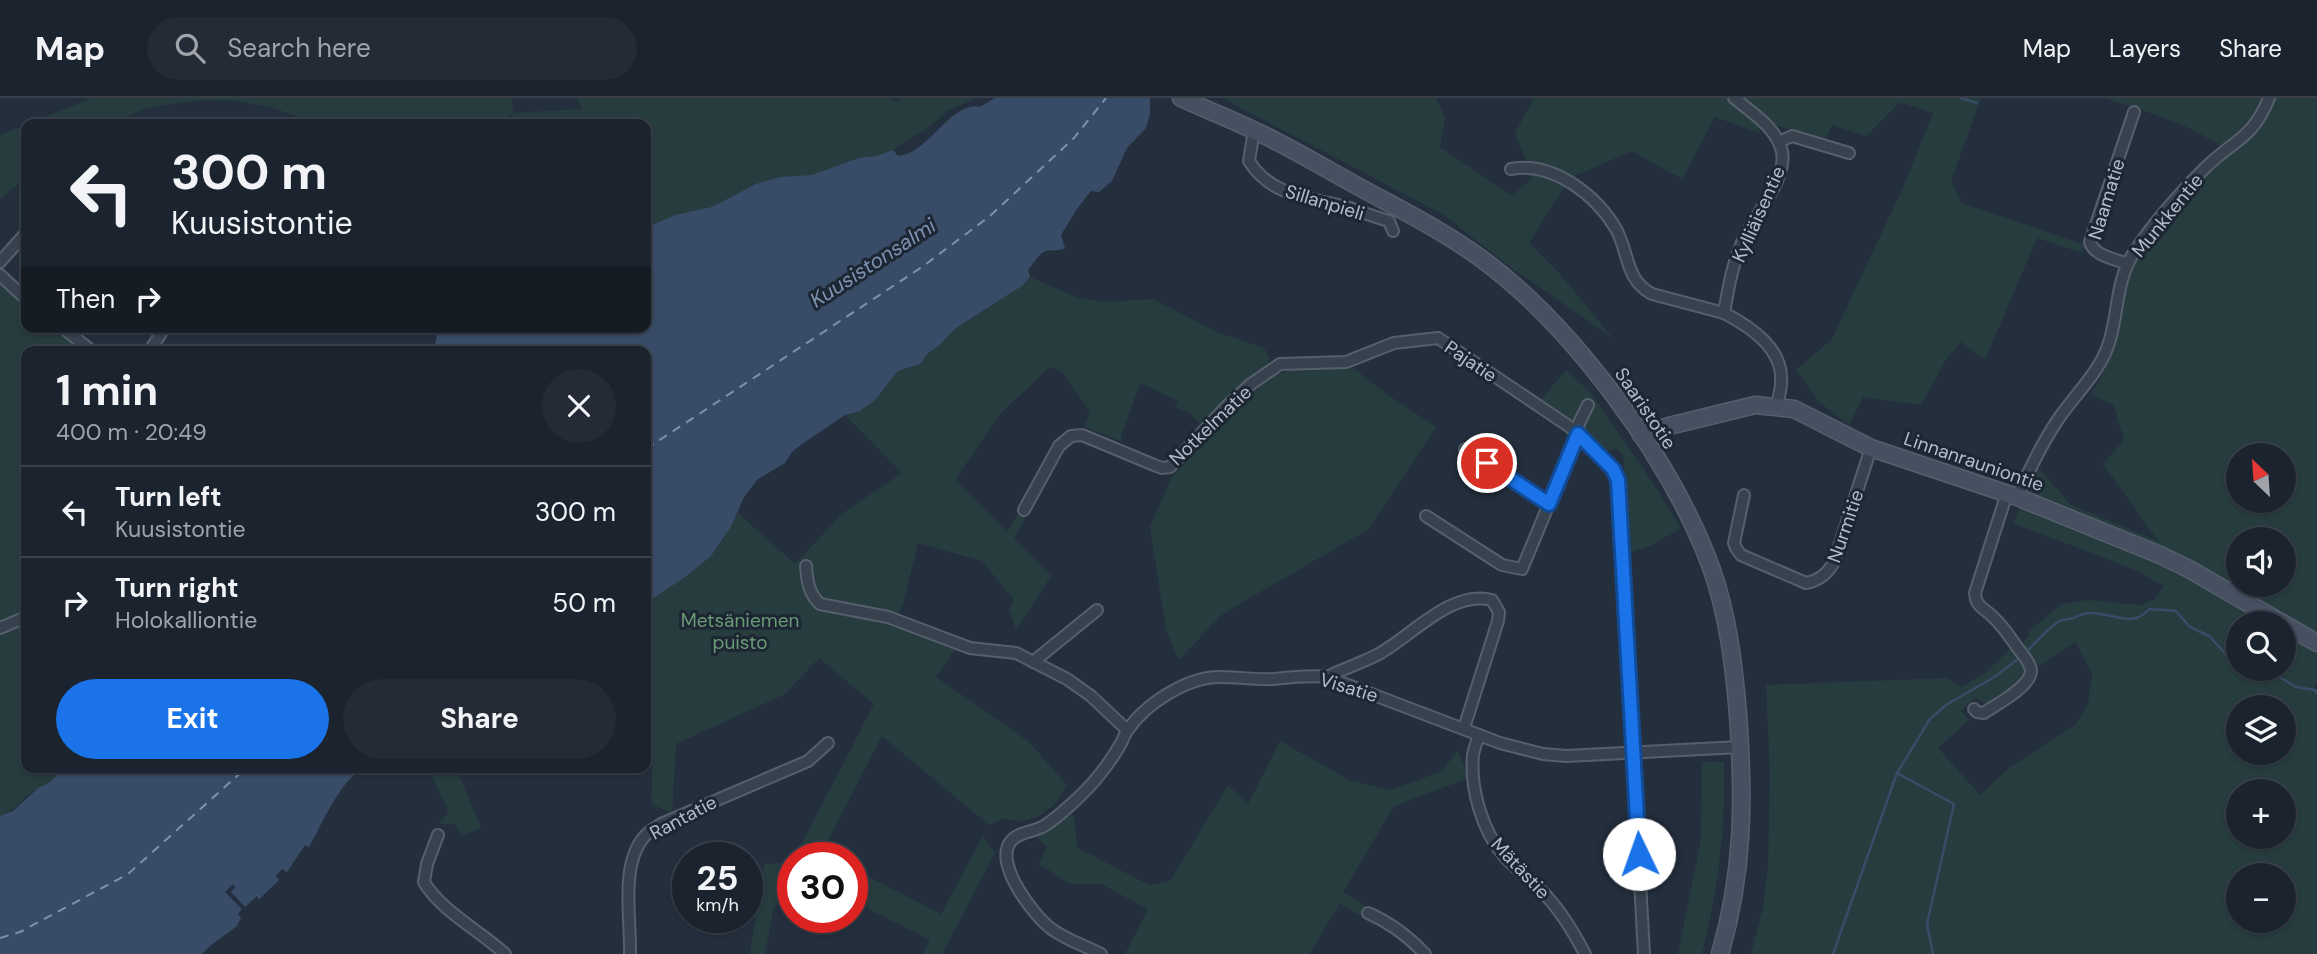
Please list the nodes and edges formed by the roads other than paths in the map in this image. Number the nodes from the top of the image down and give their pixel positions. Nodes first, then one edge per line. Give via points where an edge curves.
1 (1734, 98) edge
2 (2269, 98) edge
3 (1183, 99) edge
4 (2134, 112) dead end
5 (1254, 130) junction
6 (1779, 142) junction
7 (1849, 153) dead end
8 (1511, 169) dead end
9 (1393, 231) dead end
10 (21, 239) edge
11 (0, 262) edge
12 (2128, 264) junction
13 (0, 275) edge
14 (21, 294) edge
15 (1724, 313) junction
16 (69, 333) edge
17 (86, 346) edge
18 (1271, 369) joint
19 (1588, 405) dead end
20 (1777, 406) junction
21 (1578, 434) junction
22 (1641, 435) junction
23 (1871, 448) junction
24 (1465, 449) dead end
25 (1744, 495) dead end
26 (2012, 495) junction
27 (1549, 504) junction
28 (1024, 510) dead end
29 (1426, 516) dead end
30 (806, 566) dead end
31 (1097, 610) dead end
32 (2261, 611) edge
33 (21, 619) edge
34 (0, 628) edge
35 (2296, 631) edge
36 (2317, 643) edge
37 (1033, 662) junction
38 (1327, 677) junction
39 (1974, 709) dead end
40 (1464, 728) junction
41 (1127, 730) junction
42 (1479, 735) junction
43 (828, 743) dead end
44 (1740, 747) junction
45 (1634, 753) junction
46 (438, 835) dead end
47 (1368, 913) dead end
48 (505, 954) edge
49 (630, 954) edge
50 (1101, 954) edge
51 (1425, 954) edge
52 (1585, 954) edge
53 (1644, 954) edge
54 (1720, 954) edge

1 - 6 street, Kylliäisentie
2 - 12 street, Munkkentie via 2247,135 2205,168 2148,233
3 - 5 main road, Saaristotie
4 - 12 street, Naamatie via 2090,242 2096,252
5 - 9 street, Sillanpieli via 1249,161 1273,185 1289,194 1388,220
5 - 22 main road, Saaristotie via 1404,210 1479,257 1565,336
6 - 7 street via 1792,136
6 - 15 street, Kylliäisentie via 1783,151 1780,173 1741,243
8 - 15 street via 1556,174 1587,196 1616,229 1633,276 1643,289
10 - 11 street
12 - 26 street, Munkkentie via 2107,350
13 - 14 street
15 - 20 street via 1761,337 1778,362
16 - 17 street
18 - 21 street, Pajatie via 1280,364 1346,362 1394,343 1438,338
18 - 28 street, Notkelmatie via 1228,405 1170,467 1162,468 1082,435 1071,436 1059,446
19 - 21 street
20 - 22 main road, Linnanrauniontie via 1744,407
20 - 23 main road, Linnanrauniontie via 1808,414
21 - 27 street
21 - 45 street, Pajatie via 1618,480
22 - 44 main road, Saaristotie via 1712,570 1735,676
23 - 25 street, Nurmitie via 1834,562 1828,573 1813,582 1741,555 1734,543
23 - 26 main road, Linnanrauniontie
24 - 27 street
26 - 32 main road, Linnanrauniontie via 2160,555
26 - 39 street, Munkkentie via 1975,599 2015,644 2031,674 2023,687 1984,713
27 - 29 street via 1522,569 1502,565
30 - 37 street via 813,598 820,604 888,617 970,648 1016,653
31 - 37 street
33 - 34 street
35 - 36 main road, Linnanrauniontie
37 - 41 street via 1091,696
38 - 40 street, Visatie
38 - 40 street via 1376,656 1465,599 1492,600 1498,621
38 - 41 street, Visatie via 1206,678 1163,697
40 - 42 street, Visatie
41 - 50 street, Visatie via 1115,753 1077,799 1044,826 1013,838 1006,848 1013,879 1039,919
42 - 45 street, Visatie via 1544,754
42 - 52 street, Mätästie via 1473,754 1475,782 1491,838 1550,900
43 - 49 street, Rantatie via 808,761 645,835 630,873
44 - 45 street, Visatie
44 - 54 main road, Saaristotie via 1740,851
45 - 53 street, Pajatie
46 - 48 street via 424,882 429,891
47 - 51 street via 1388,921

